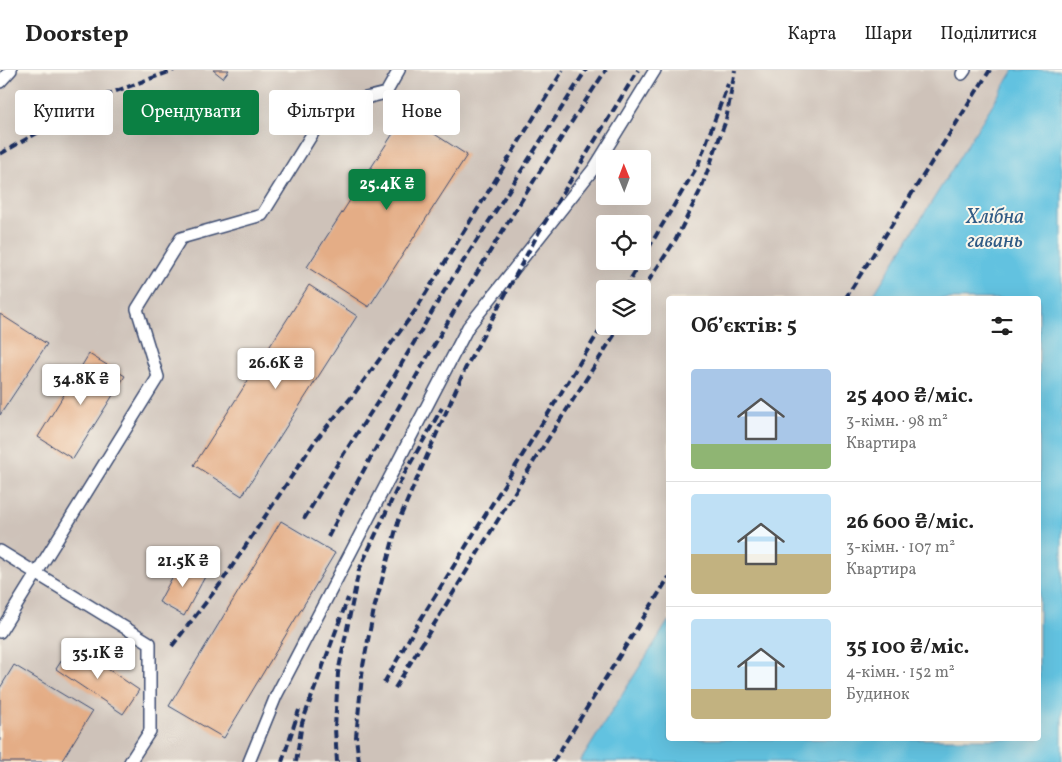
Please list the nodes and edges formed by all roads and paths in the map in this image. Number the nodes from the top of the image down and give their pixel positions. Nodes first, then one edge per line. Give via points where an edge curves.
1 (11, 70) edge
2 (399, 70) edge
3 (655, 70) edge
4 (0, 82) edge
5 (0, 551) edge
6 (36, 574) junction
7 (0, 632) edge
8 (130, 762) edge
9 (249, 762) edge

1 - 4 lane
2 - 6 lane via 386,93 329,107 262,215 180,238 137,309 158,377
3 - 9 lane via 595,167 468,326 276,696
5 - 6 lane
6 - 7 lane
6 - 8 lane via 150,643 150,730

